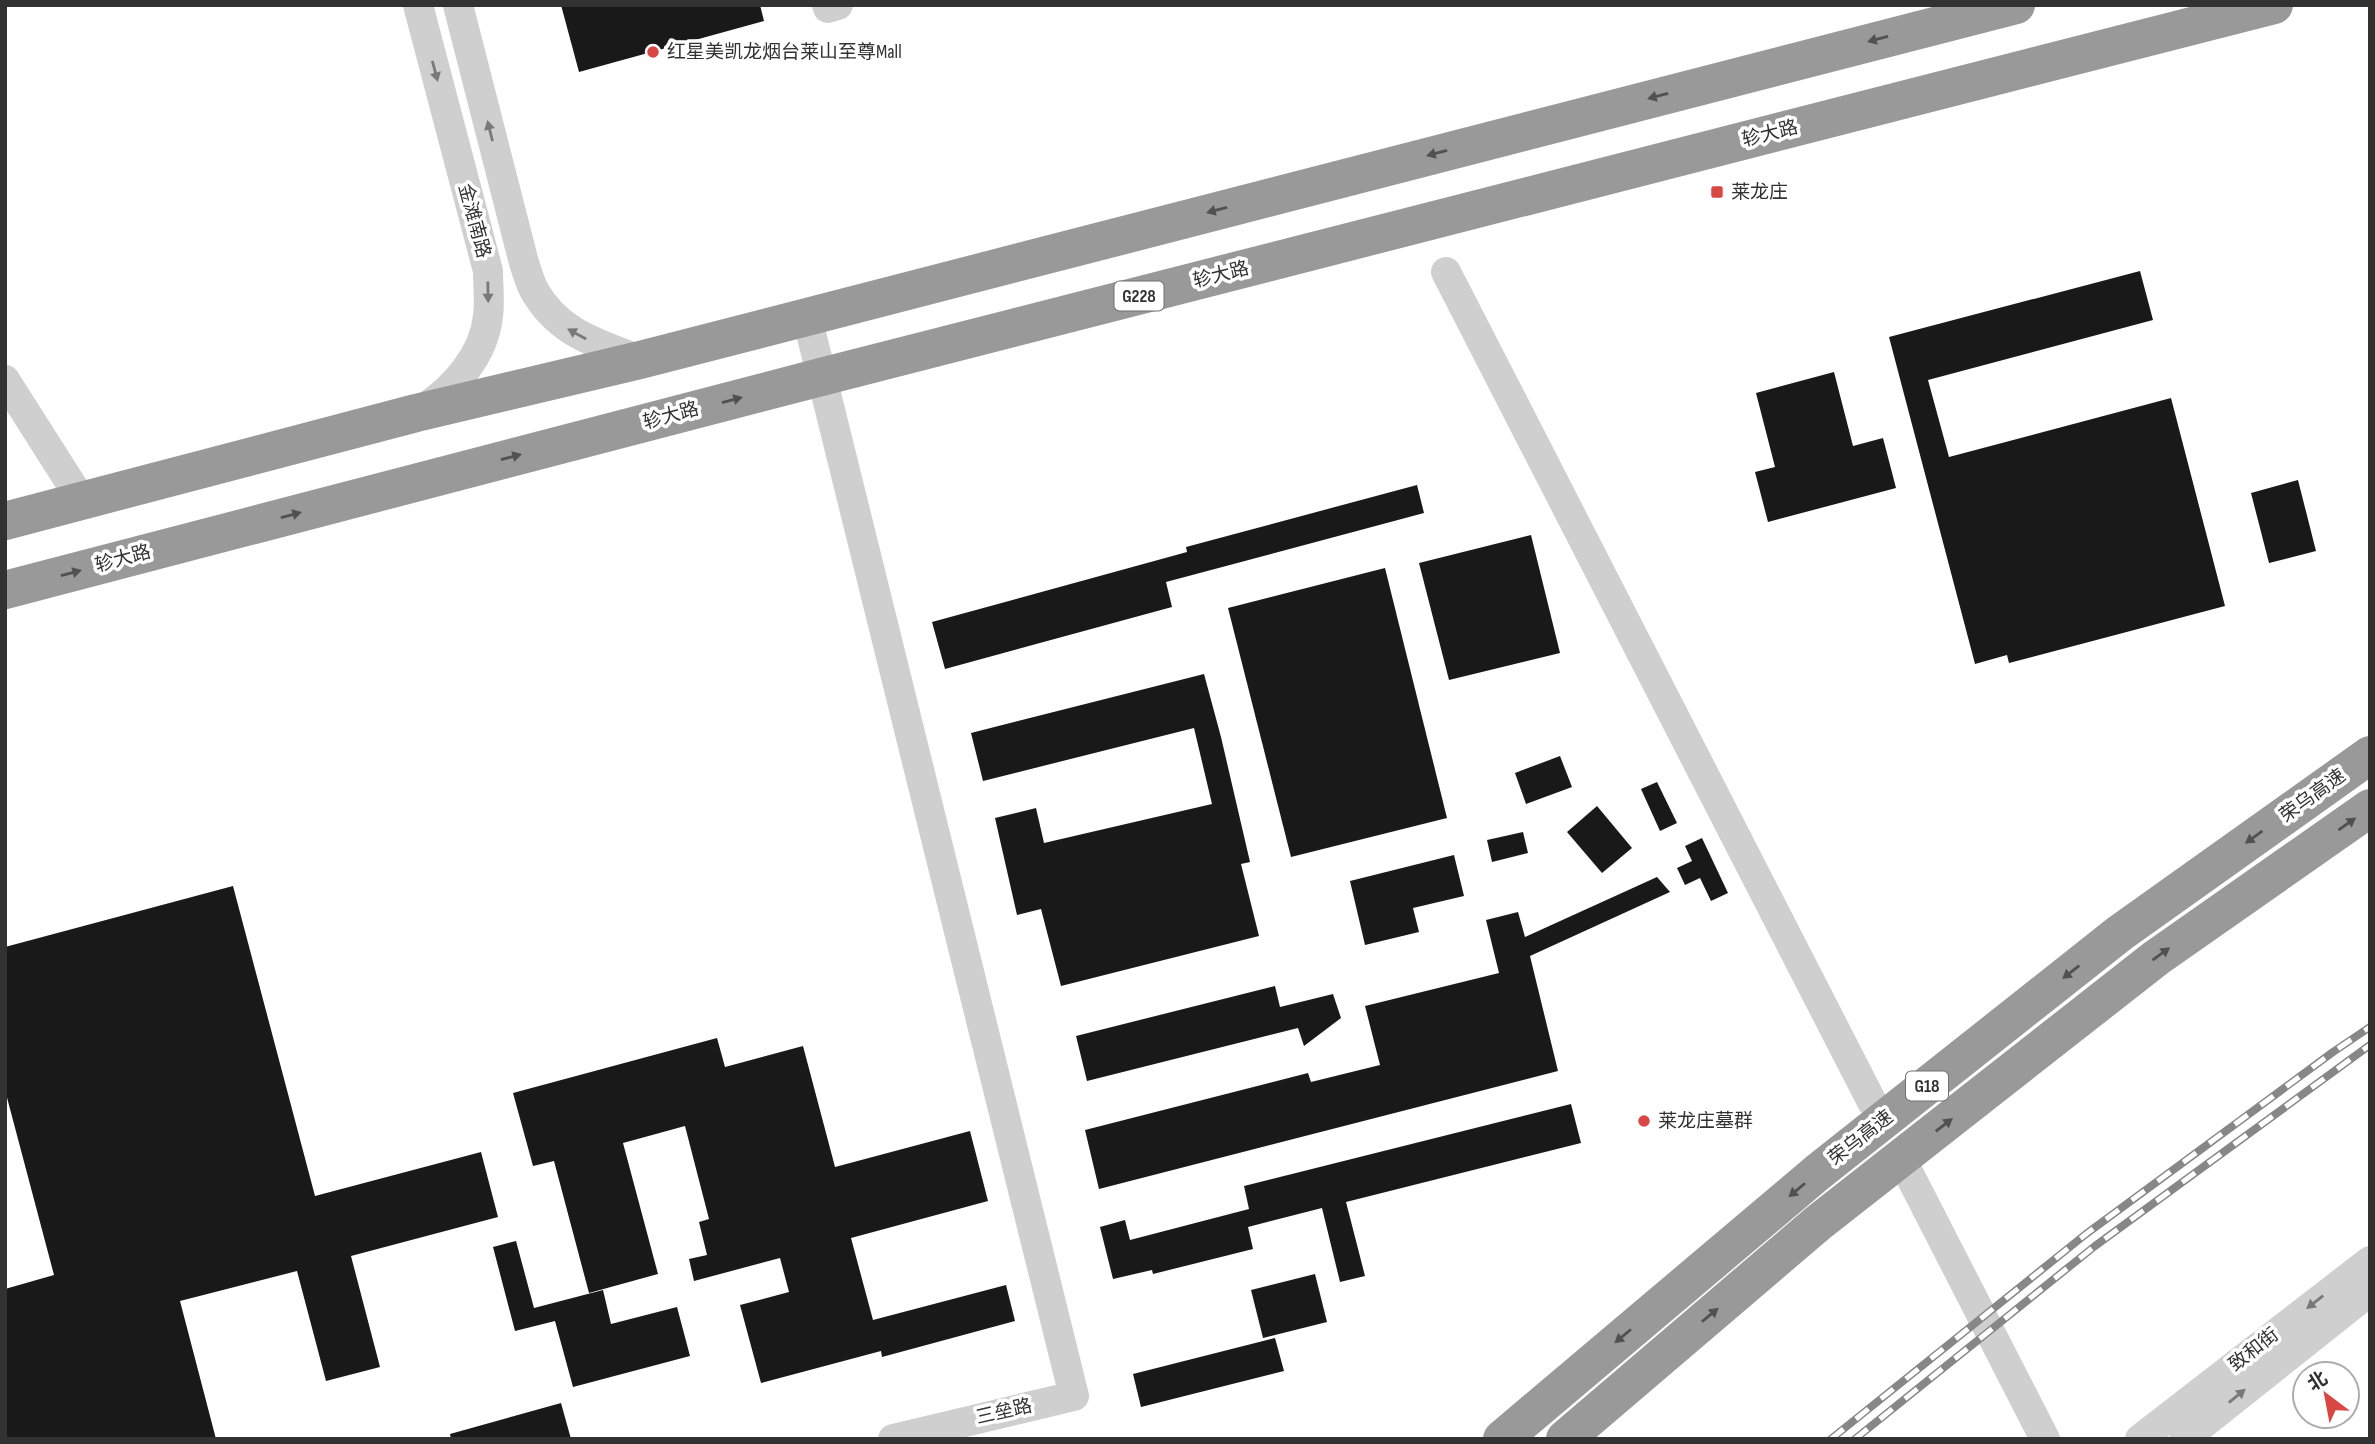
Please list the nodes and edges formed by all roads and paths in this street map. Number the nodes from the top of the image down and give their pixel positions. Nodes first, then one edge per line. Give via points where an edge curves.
1 (418, 5) edge
2 (457, 5) edge
3 (827, 5) edge
4 (838, 5) edge
5 (2016, 5) edge
6 (2274, 5) edge
7 (1921, 16) edge
8 (1446, 272) dead end
9 (807, 317) junction
10 (640, 360) junction
11 (821, 377) junction
12 (5, 380) edge
13 (416, 413) junction
14 (82, 501) junction
15 (5, 521) edge
16 (5, 590) edge
17 (2370, 755) edge
18 (2370, 808) edge
19 (1872, 1102) dead end
20 (1907, 1170) dead end
21 (2370, 1261) edge
22 (2370, 1291) edge
23 (893, 1439) edge
24 (1502, 1439) edge
25 (1565, 1439) edge
26 (2045, 1439) edge
27 (2140, 1439) edge
28 (2184, 1439) edge

1 -> 13 street, 金滩南路 via 488,271 488,316 481,342 464,373 444,395
10 -> 2 street, 金滩南路 via 567,329 533,289
3 - 4 street
5 - 7 highway
6 - 11 highway, 轸大路 / G228
7 -> 9 highway
8 - 19 street
9 - 10 highway
9 - 11 street
10 - 13 highway
16 -> 11 highway, 轸大路 / G228
11 - 23 street, 三垒路 via 1074,1396
12 - 14 street
13 - 14 highway
14 - 15 highway
17 -> 24 highway, 荣乌高速 / G18 via 2120,933 1818,1172
25 -> 18 highway, G18 via 1818,1223 2112,992
20 - 26 street
21 -> 27 street, 致和街
28 -> 22 street, 致和街

